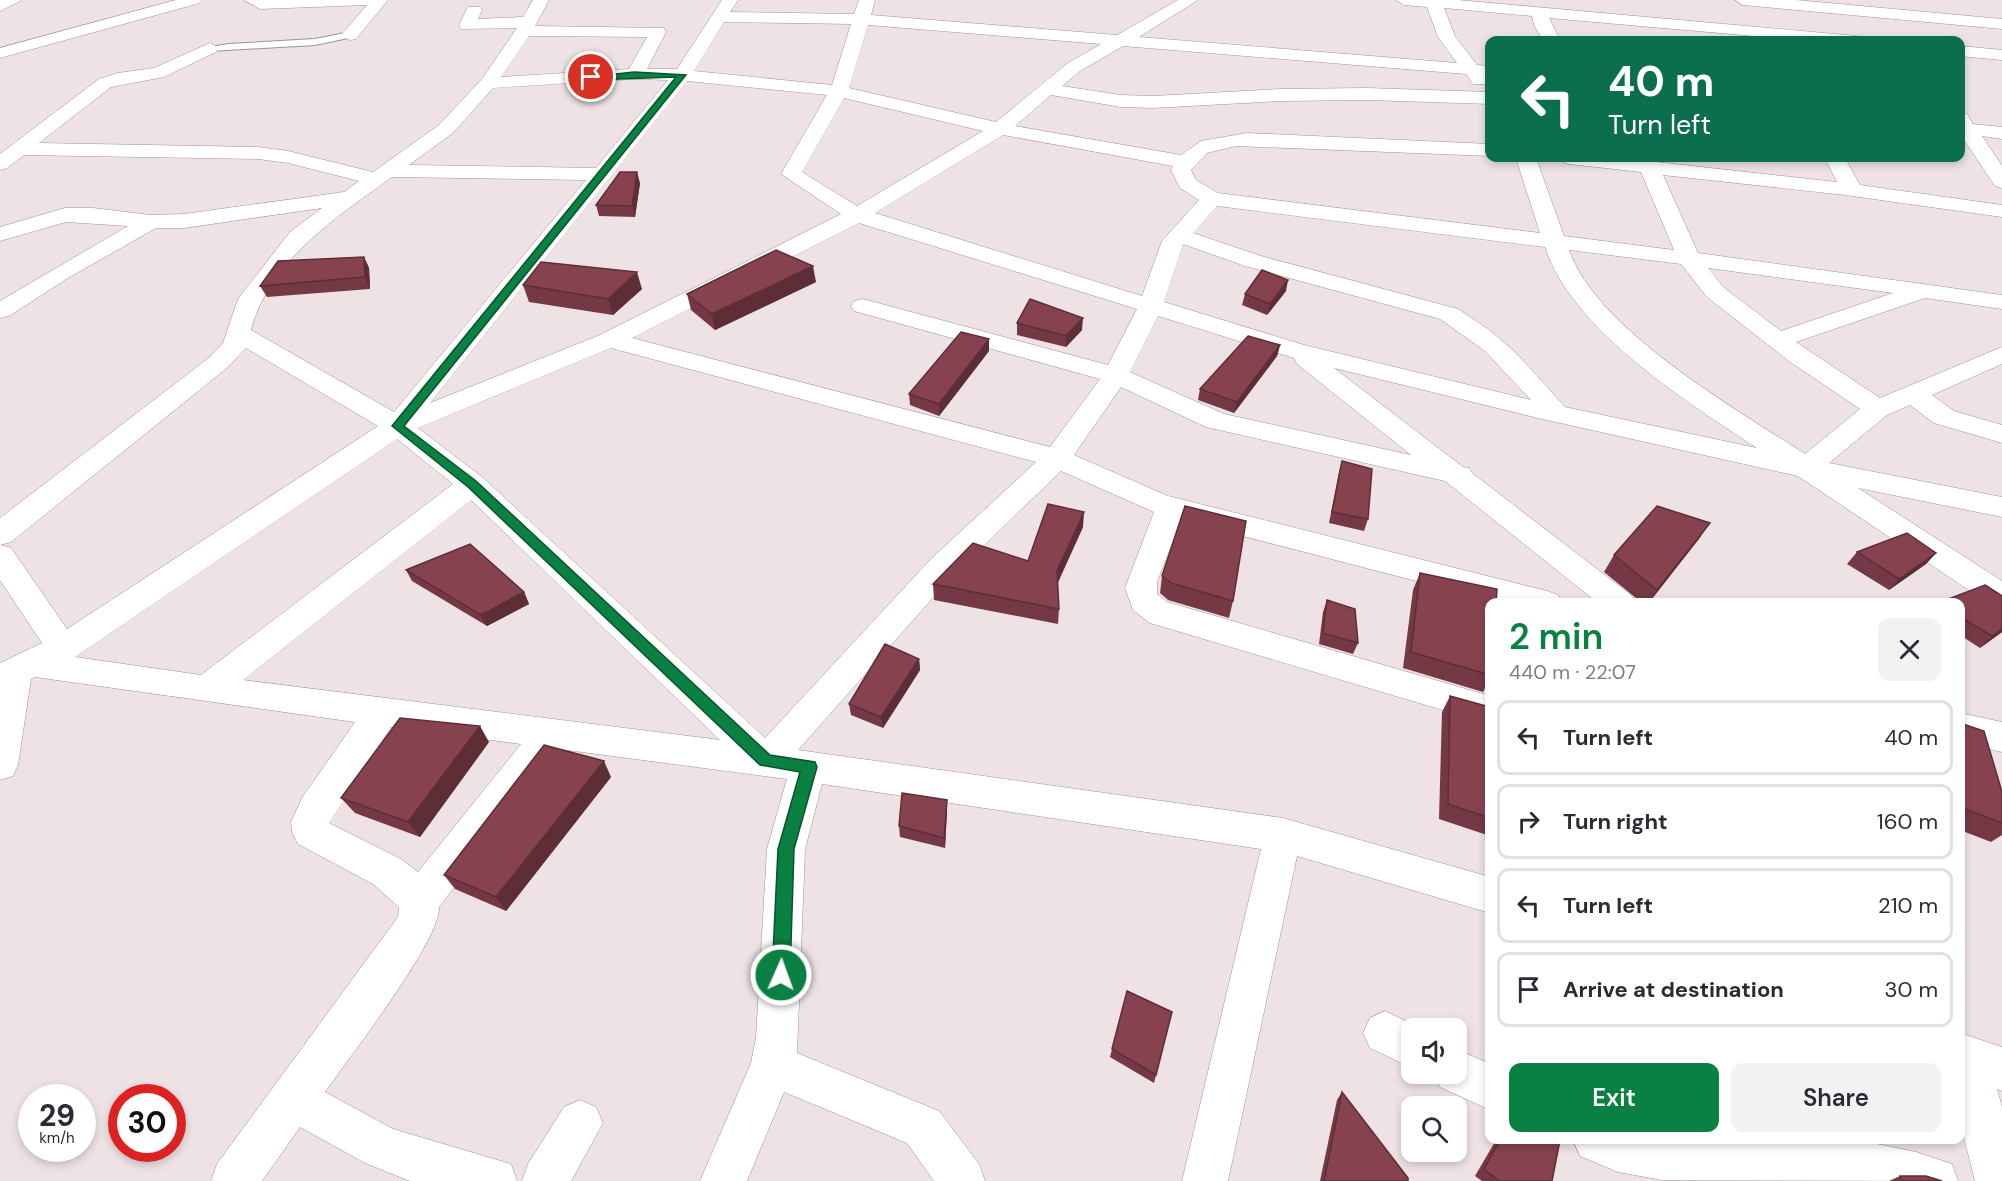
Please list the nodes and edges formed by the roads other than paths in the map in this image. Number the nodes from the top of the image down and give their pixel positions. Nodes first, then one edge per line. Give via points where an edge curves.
1 (14, 0) edge
2 (194, 0) edge
3 (252, 0) edge
4 (370, 0) edge
5 (380, 0) edge
6 (540, 0) edge
7 (1190, 0) edge
8 (1404, 0) edge
9 (1743, 0) edge
10 (1432, 1) edge
11 (1815, 3) edge
12 (0, 6) edge
13 (1886, 7) edge
14 (724, 9) edge
15 (864, 9) edge
16 (474, 10) dead end
17 (1540, 12) junction
18 (2002, 24) edge
19 (526, 27) junction
20 (1901, 32) dead end
21 (350, 35) joint
22 (1549, 36) edge
23 (1807, 36) edge
24 (1121, 39) junction
25 (210, 48) joint
26 (1965, 51) edge
27 (0, 53) edge
28 (2002, 55) edge
29 (1469, 69) junction
30 (1485, 71) edge
31 (634, 74) junction
32 (682, 75) junction
33 (488, 83) junction
34 (1485, 87) edge
35 (1047, 89) junction
36 (838, 91) junction
37 (1485, 98) edge
38 (1965, 125) edge
39 (1965, 128) edge
40 (1000, 129) junction
41 (2002, 133) edge
42 (0, 138) edge
43 (27, 144) junction
44 (1485, 150) edge
45 (1185, 162) junction
46 (1527, 162) edge
47 (1646, 162) edge
48 (1837, 162) edge
49 (0, 164) edge
50 (1999, 172) edge
51 (604, 174) junction
52 (382, 175) junction
53 (1852, 190) junction
54 (350, 198) junction
55 (1212, 199) junction
56 (2002, 211) edge
57 (857, 215) junction
58 (151, 222) junction
59 (0, 234) edge
60 (1179, 235) junction
61 (1554, 242) junction
62 (1689, 259) junction
63 (1923, 290) junction
64 (2002, 302) edge
65 (863, 306) dead end
66 (1150, 307) junction
67 (0, 311) edge
68 (239, 333) junction
69 (609, 340) junction
70 (1777, 340) junction
71 (1296, 351) junction
72 (2002, 355) edge
73 (1116, 375) junction
74 (1911, 394) junction
75 (1878, 409) junction
76 (1556, 414) junction
77 (398, 426) junction
78 (2002, 434) edge
79 (1057, 458) junction
80 (1805, 468) junction
81 (1459, 475) junction
82 (472, 484) junction
83 (1171, 507) junction
84 (2002, 507) edge
85 (0, 534) edge
86 (0, 556) edge
87 (2002, 597) edge
88 (1527, 598) edge
89 (1614, 598) edge
90 (28, 665) edge
91 (207, 689) junction
92 (1485, 709) edge
93 (382, 712) junction
94 (1965, 728) edge
95 (551, 733) junction
96 (2002, 736) edge
97 (766, 761) junction
98 (0, 765) edge
99 (809, 767) junction
100 (1283, 834) junction
101 (1485, 894) edge
102 (418, 903) junction
103 (1976, 1060) edge
104 (773, 1065) junction
105 (1467, 1076) edge
106 (1485, 1086) edge
107 (293, 1099) junction
108 (580, 1124) dead end
109 (1607, 1144) edge
110 (234, 1181) edge
111 (494, 1181) edge
112 (545, 1181) edge
113 (723, 1181) edge
114 (962, 1181) edge
115 (1205, 1181) edge
116 (1935, 1181) edge
117 (1998, 1181) edge

1 - 12 street
2 - 27 street
3 - 4 street via 260,4
5 - 21 street
6 - 19 street
7 - 24 street
8 - 10 street
9 - 11 street
10 - 17 street
10 - 29 street via 1447,37
11 - 13 street
13 - 18 street
13 - 20 street
14 - 15 street
14 - 32 street
15 - 24 street
15 - 36 street
16 - 19 street via 467,25
17 - 22 street
17 - 23 street
19 - 31 street via 658,32
19 - 33 street
21 - 25 lane via 314,44 250,43
24 - 29 street
24 - 35 street via 1074,67
25 - 43 street via 158,73 105,83
26 - 28 street
29 - 30 street
29 - 34 street
31 - 32 street
31 - 33 street
32 - 36 street
32 - 51 street
33 - 52 street via 446,129
35 - 37 street via 1153,102 1281,95
35 - 40 street
36 - 40 street
36 - 57 street via 791,174
38 - 41 street
39 - 50 street
40 - 45 street
40 - 57 street
42 - 43 street
43 - 49 street
43 - 52 street via 258,153 290,157 341,173
44 - 45 street via 1247,139 1214,141 1194,151
45 - 55 street via 1181,170 1187,184
46 - 61 street
47 - 53 street
47 - 62 street
48 - 53 street
51 - 52 street
51 - 77 street
52 - 54 street
53 - 56 street
54 - 58 street
54 - 68 street via 298,237 274,266 246,304
55 - 60 street
55 - 61 street
57 - 66 street
57 - 69 street
58 - 59 street via 65,215
58 - 67 street
60 - 66 street via 1173,241
60 - 76 street via 1253,261 1449,314 1477,332 1537,387
61 - 62 street
61 - 80 street via 1581,292 1620,334 1679,384
62 - 63 street
62 - 70 street via 1715,292
63 - 64 street
63 - 70 street
65 - 73 street
66 - 71 street
66 - 73 street
68 - 77 street
68 - 85 street via 235,345 219,362
69 - 77 street
69 - 79 street
70 - 75 street
71 - 76 street
71 - 81 street
72 - 74 street
73 - 79 street
73 - 81 street via 1216,421
74 - 75 street
74 - 78 street via 1944,417
75 - 80 street
76 - 80 street
77 - 82 street
77 - 90 street
79 - 83 street
79 - 97 street via 942,567
80 - 84 street
80 - 87 street
81 - 89 street
82 - 91 street
82 - 97 street
83 - 88 street
83 - 92 street via 1141,582 1139,594 1145,605 1161,614
86 - 90 street
90 - 91 street
90 - 98 street
91 - 93 street
93 - 95 street
93 - 102 street via 315,810 310,832 388,872 407,885
94 - 96 street
95 - 97 street
95 - 102 street
97 - 99 street
99 - 100 street
99 - 104 street via 786,849 778,1038
100 - 101 street
100 - 115 street
102 - 107 street via 419,919 411,934
103 - 117 street
104 - 113 street
104 - 114 street via 923,1127
105 - 106 street
107 - 110 street
107 - 111 street via 381,1147
108 - 112 street
109 - 116 street via 1638,1155 1842,1160

